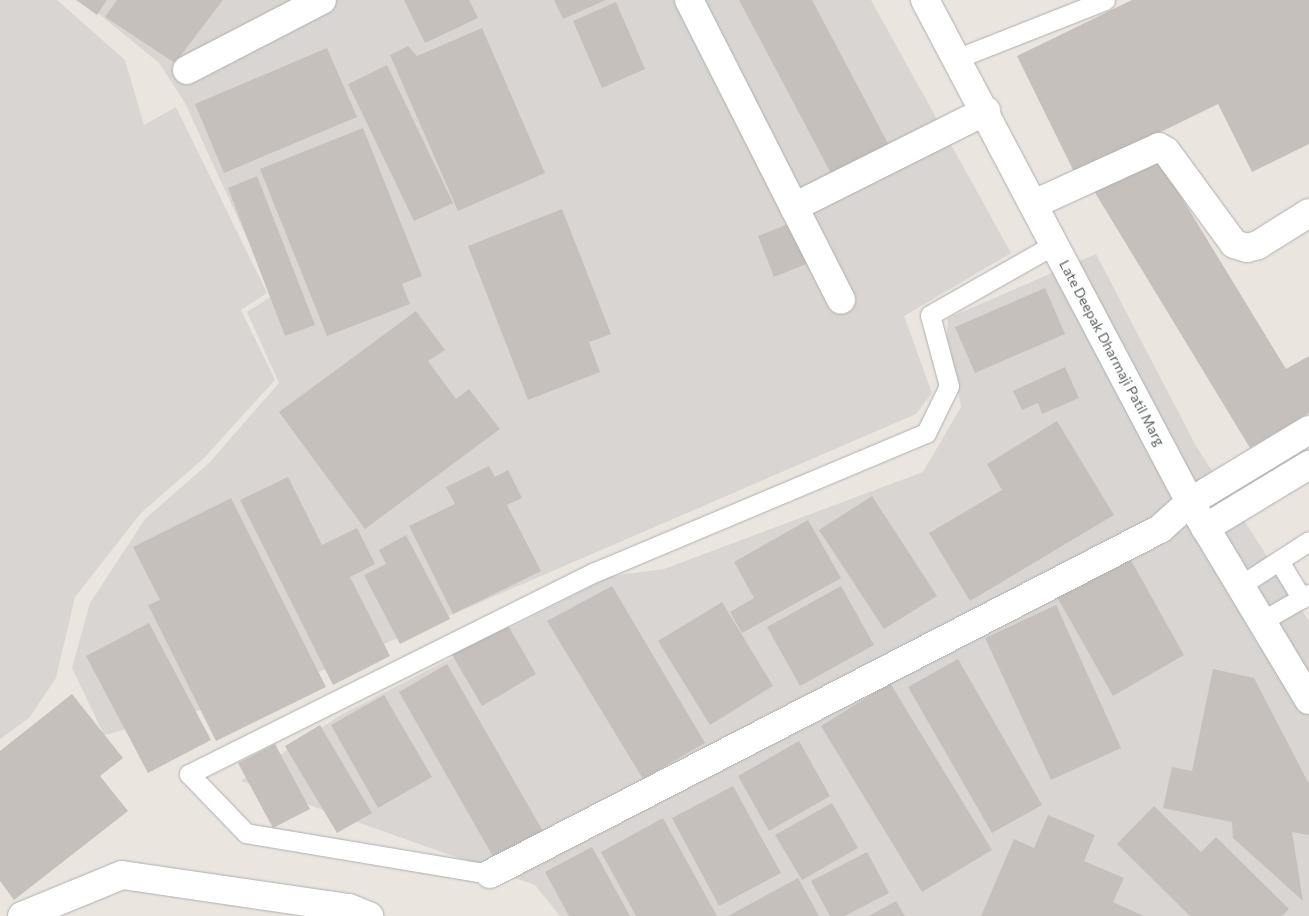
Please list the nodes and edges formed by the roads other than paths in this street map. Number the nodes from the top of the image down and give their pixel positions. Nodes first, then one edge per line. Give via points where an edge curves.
1 (322, 0) edge
2 (689, 0) edge
3 (1106, 0) edge
4 (931, 2) edge
5 (958, 58) junction
6 (187, 70) dead end
7 (986, 111) junction
8 (1034, 204) junction
9 (794, 207) junction
10 (1309, 213) edge
11 (1055, 244) junction
12 (841, 300) dead end
13 (1309, 430) edge
14 (1309, 465) edge
15 (1190, 502) junction
16 (1205, 528) junction
17 (1309, 541) edge
18 (1279, 560) junction
19 (1241, 585) junction
20 (1305, 596) edge
21 (1262, 621) junction
22 (1309, 700) edge
23 (490, 874) joint
24 (22, 916) edge
25 (369, 916) edge

1 - 6 street
2 - 9 street
3 - 5 lane
4 - 5 street, Late Deepak Dharmaji Patil Marg
5 - 7 street, Late Deepak Dharmaji Patil Marg
7 - 8 street, Late Deepak Dharmaji Patil Marg
7 - 9 street
8 - 10 street via 1159,147 1166,151 1234,244 1247,248 1258,245
8 - 11 street, Late Deepak Dharmaji Patil Marg
9 - 12 street
11 - 15 street, Late Deepak Dharmaji Patil Marg
11 - 23 lane via 930,315 948,386 926,433 595,572 189,774 246,833
13 - 15 street
14 - 16 street
15 - 16 street, Late Deepak Dharmaji Patil Marg
15 - 23 street via 1160,529
16 - 19 street, Late Deepak Dharmaji Patil Marg
17 - 18 lane
18 - 19 lane
18 - 20 lane
19 - 21 street, Late Deepak Dharmaji Patil Marg
20 - 21 lane
21 - 22 street, Late Deepak Dharmaji Patil Marg
24 - 25 street via 122,875 349,908

